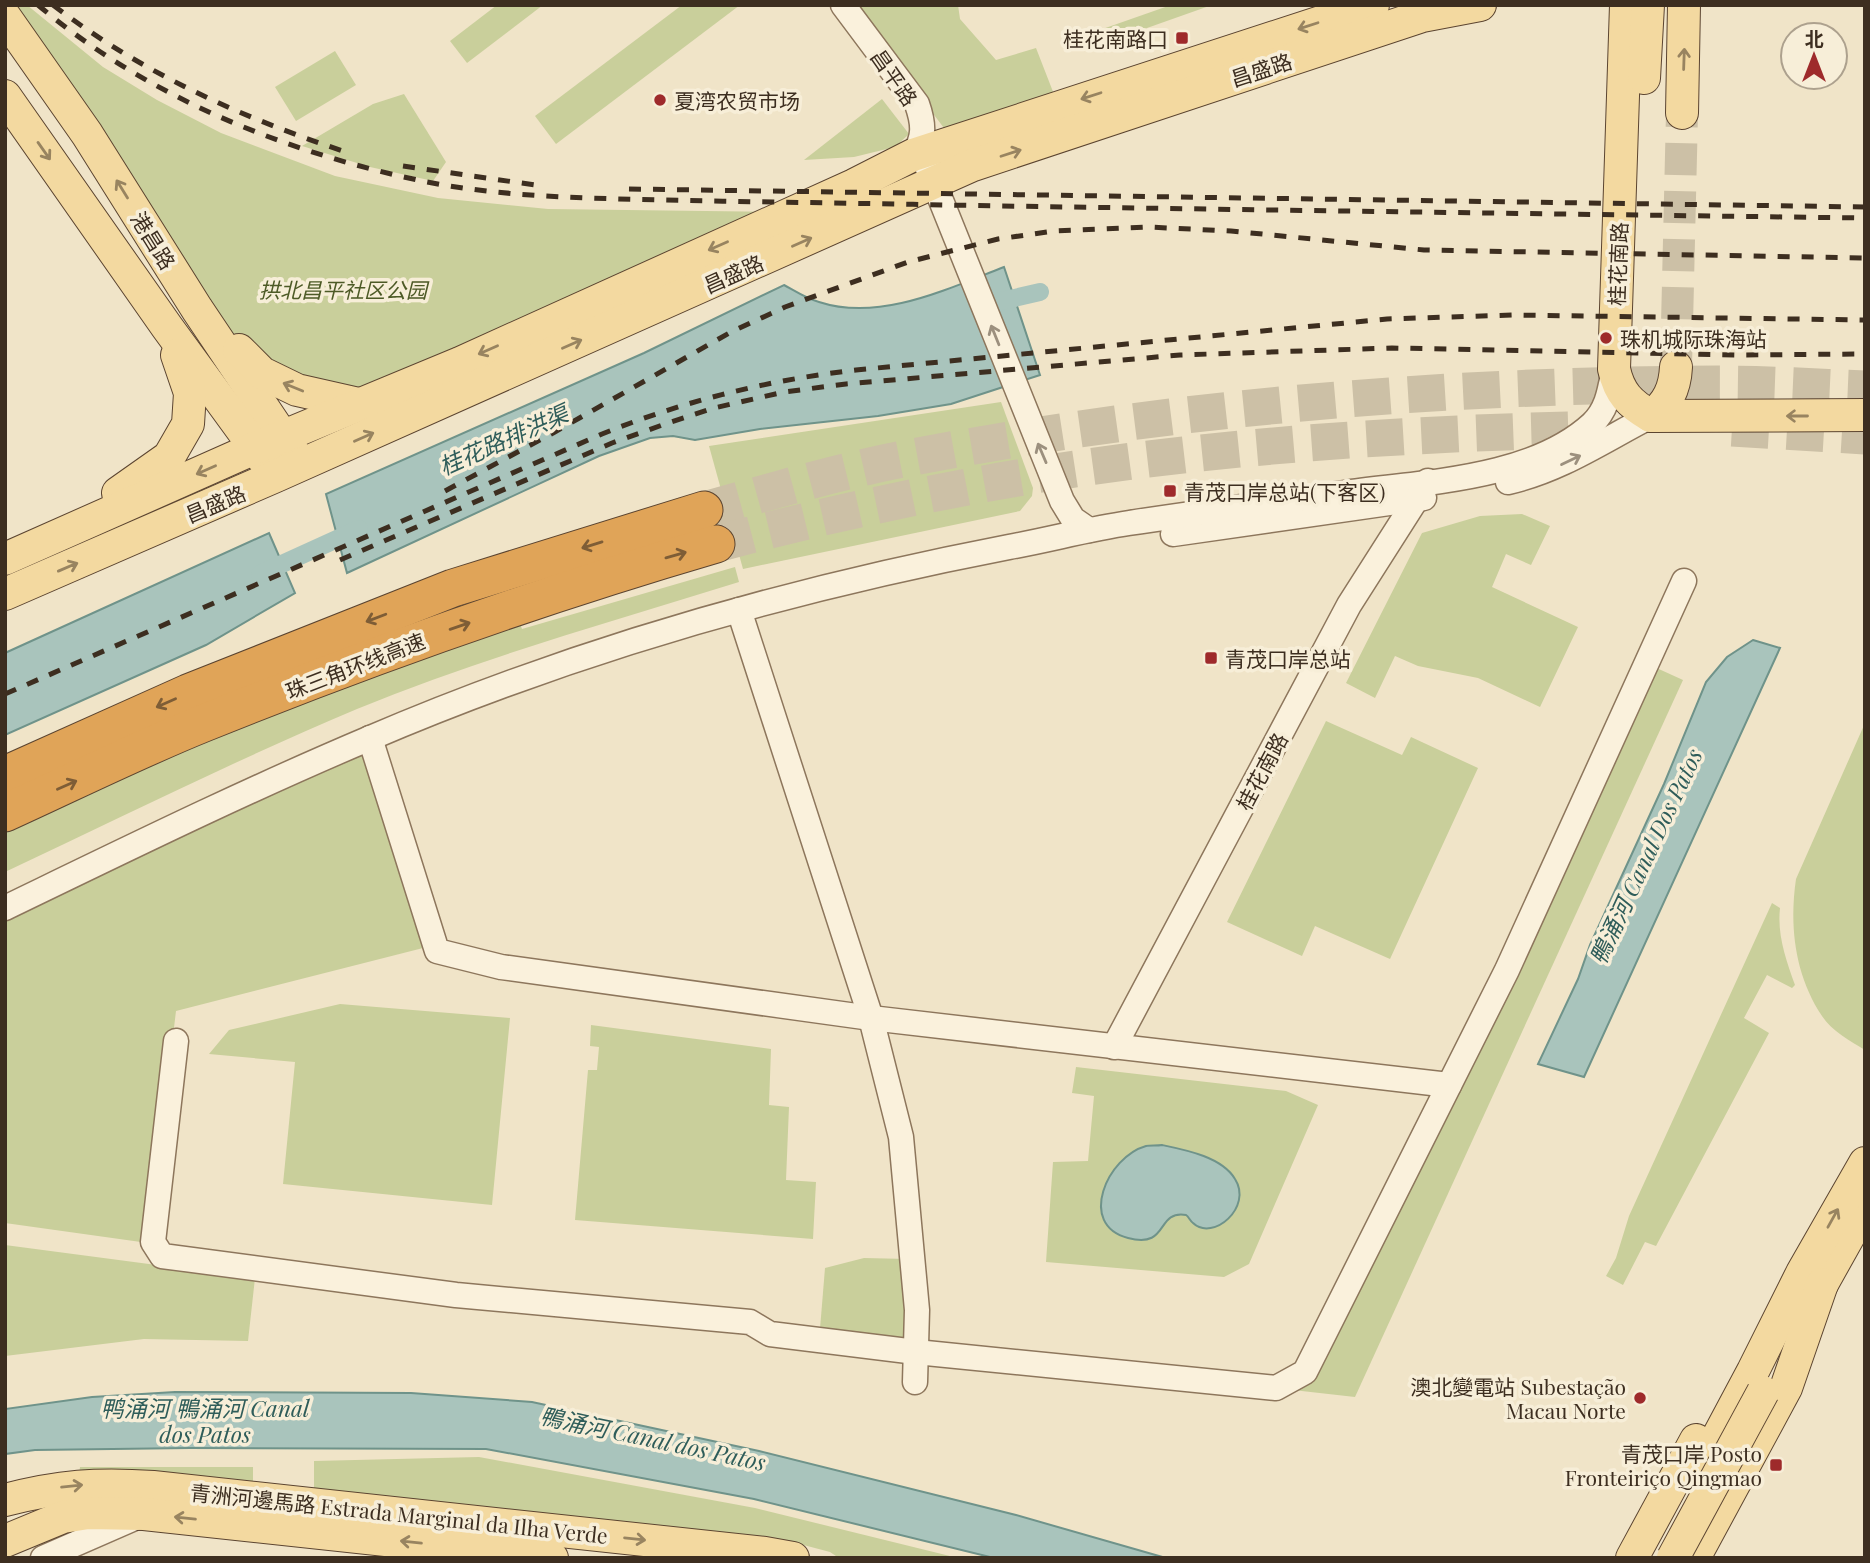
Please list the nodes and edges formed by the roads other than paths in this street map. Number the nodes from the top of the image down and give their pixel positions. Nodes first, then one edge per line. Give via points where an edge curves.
1 (843, 5) edge
2 (1373, 5) edge
3 (1626, 5) edge
4 (1648, 5) edge
5 (1684, 5) edge
6 (1466, 7) edge
7 (5, 17) edge
8 (5, 96) edge
9 (917, 104) junction
10 (1682, 113) tunnel mouth
11 (980, 132) junction
12 (934, 166) junction
13 (197, 309) junction
14 (167, 327) junction
15 (1614, 369) junction
16 (359, 404) junction
17 (1865, 415) edge
18 (1651, 416) junction
19 (1700, 416) junction
20 (269, 442) junction
21 (289, 471) junction
22 (1421, 491) junction
23 (1062, 501) junction
24 (704, 510) tunnel mouth
25 (1092, 537) junction
26 (42, 542) junction
27 (1036, 542) junction
28 (716, 544) tunnel mouth
29 (5, 559) edge
30 (1684, 582) dead end
31 (5, 594) edge
32 (739, 610) junction
33 (370, 738) junction
34 (5, 775) edge
35 (5, 813) edge
36 (5, 908) edge
37 (871, 1018) junction
38 (176, 1041) dead end
39 (1114, 1047) junction
40 (1449, 1086) junction
41 (1865, 1163) edge
42 (1865, 1207) edge
43 (1812, 1279) junction
44 (916, 1352) junction
45 (915, 1382) dead end
46 (1755, 1388) junction
47 (5, 1500) edge
48 (144, 1514) junction
49 (5, 1541) edge
50 (43, 1558) edge
51 (552, 1558) edge
52 (793, 1558) edge
53 (1632, 1558) edge
54 (1639, 1558) edge
55 (1653, 1558) edge
56 (1673, 1558) edge
57 (1692, 1558) edge

1 - 9 street, 昌平路
2 -> 11 main road, 昌盛路
3 - 15 main road, 桂花南路
4 - 18 main road via 1629,362 1632,388
10 -> 5 main road
12 -> 6 main road, 昌盛路 via 1409,20
13 -> 7 main road, 港昌路 via 88,134
8 -> 14 main road, 港昌路
9 - 11 street via 946,132
9 - 12 street, 昌平路
11 - 12 main road, 昌盛路
12 -> 16 main road, 昌盛路 via 842,190
21 -> 12 main road, 昌盛路
23 -> 12 street via 947,215
16 -> 13 main road via 298,390 261,373
13 - 20 main road, 港昌路
14 - 20 main road, 港昌路
14 - 26 main road via 190,393 188,424 169,457
15 - 18 main road via 1628,400
15 - 22 street, 桂花南路 via 1604,409 1579,435 1514,466
16 - 20 main road, 昌盛路
17 -> 19 main road
18 - 19 main road
18 - 19 main road, 桂花南路 via 1673,389 1676,369 1678,398 1689,412
22 -> 18 street, 桂花南路 via 1495,485 1549,471
20 - 21 main road, 港昌路
20 -> 26 main road, 昌盛路
31 -> 21 main road, 昌盛路
22 - 25 street, 桂花南路
22 - 39 street, 桂花南路 via 1349,605
23 - 25 street
23 - 27 street via 1057,524
24 -> 34 highway, 珠三角环线高速 via 440,593 188,693
25 - 27 street, 桂花南路
26 - 29 main road, 昌盛路
27 - 32 street, 桂花南路 via 892,571
35 -> 28 highway, 珠三角环线高速 via 202,724 424,638
30 - 40 street via 1507,970
32 - 33 street, 桂花南路 via 565,664
32 - 37 street
33 - 36 street, 桂花南路
33 - 37 street via 437,951 501,967
37 - 39 street
37 - 44 street via 901,1137 917,1310
38 - 44 street via 153,1242 162,1256 456,1295 750,1322 770,1334
39 - 40 street
40 - 44 street via 1305,1372 1276,1388
43 -> 41 main road
42 - 43 main road
43 - 46 main road
43 - 53 main road via 1737,1363
43 - 57 main road via 1786,1388
44 - 45 street
46 - 55 main road
46 - 56 main road, bridge
47 -> 52 main road, 青洲河邊馬路 Estrada Marginal da Ilha Verde via 91,1484 153,1487
48 - 49 main road, 青洲河邊馬路 Estrada Marginal da Ilha Verde via 63,1517
48 - 50 street, 青洲河邊馬路 Estrada Marginal da Ilha Verde
51 -> 48 main road, 青洲河邊馬路 Estrada Marginal da Ilha Verde
54 - 57 main road via 1657,1538 1667,1535 1684,1545

